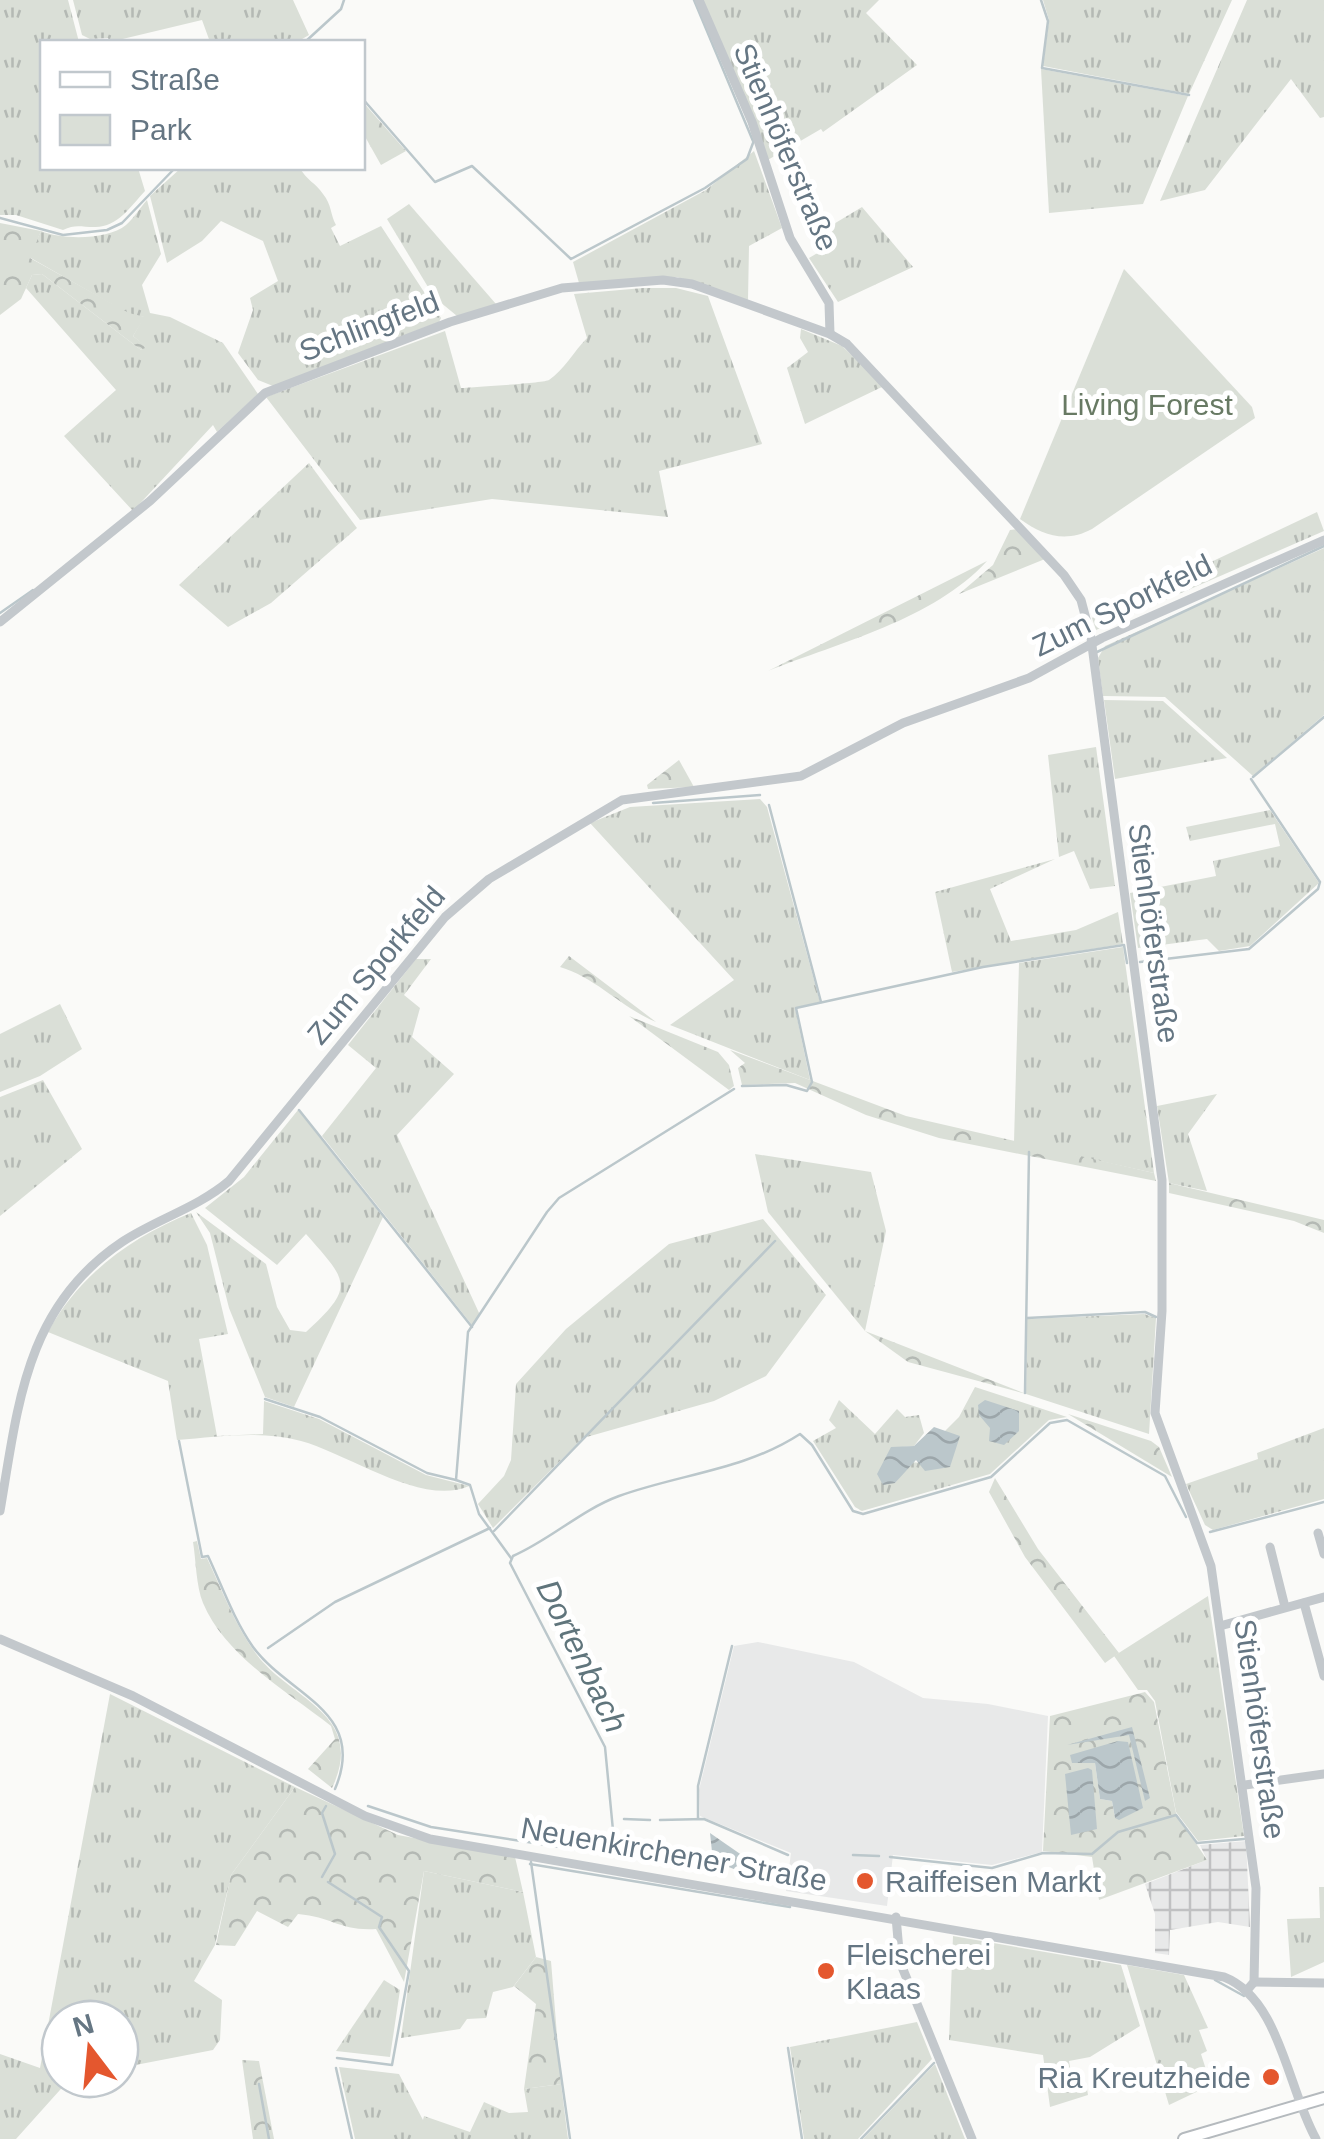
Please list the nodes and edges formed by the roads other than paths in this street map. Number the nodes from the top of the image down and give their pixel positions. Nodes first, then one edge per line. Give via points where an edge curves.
1 (700, 0) edge
2 (830, 334) junction
3 (1324, 540) edge
4 (0, 622) edge
5 (1090, 647) junction
6 (0, 1511) edge
7 (1318, 1533) dead end
8 (1270, 1546) dead end
9 (1324, 1554) edge
10 (1324, 1596) edge
11 (1304, 1603) junction
12 (1286, 1607) junction
13 (1220, 1626) junction
14 (0, 1639) edge
15 (1324, 1676) edge
16 (1324, 1774) edge
17 (1245, 1785) junction
18 (896, 1918) junction
19 (1324, 1984) edge
20 (1251, 1985) junction
21 (1324, 2098) edge
22 (1297, 2106) junction
23 (972, 2139) edge
24 (1184, 2139) edge
25 (1316, 2139) edge

1 - 2 street, Stienhöferstraße via 752,122 790,238 829,303
2 - 4 street, Schlingfeld via 692,284 663,280 562,288 450,322 262,396 150,501
2 - 5 street, Stienhöferstraße via 866,361 1064,575 1081,600
3 - 5 street, Zum Sporkfeld
5 - 6 street, Zum Sporkfeld via 1030,678 920,716 802,776 622,800 477,888 416,948 228,1181 118,1245 64,1297 29,1358
5 - 13 street, Stienhöferstraße via 1162,1180 1156,1413 1204,1541
7 - 9 street
8 - 12 street
10 - 11 street
11 - 12 street
11 - 15 street
12 - 13 street
13 - 17 street, Stienhöferstraße
14 - 18 street, Neuenkirchener Straße via 133,1696 399,1830
16 - 17 street
17 - 20 street, Stienhöferstraße via 1256,1888
18 - 20 street, Neuenkirchener Straße
18 - 23 street via 900,1962
19 - 20 street, Neuenkirchener Straße
20 - 22 street
21 - 22 main road
22 - 24 main road
22 - 25 street

